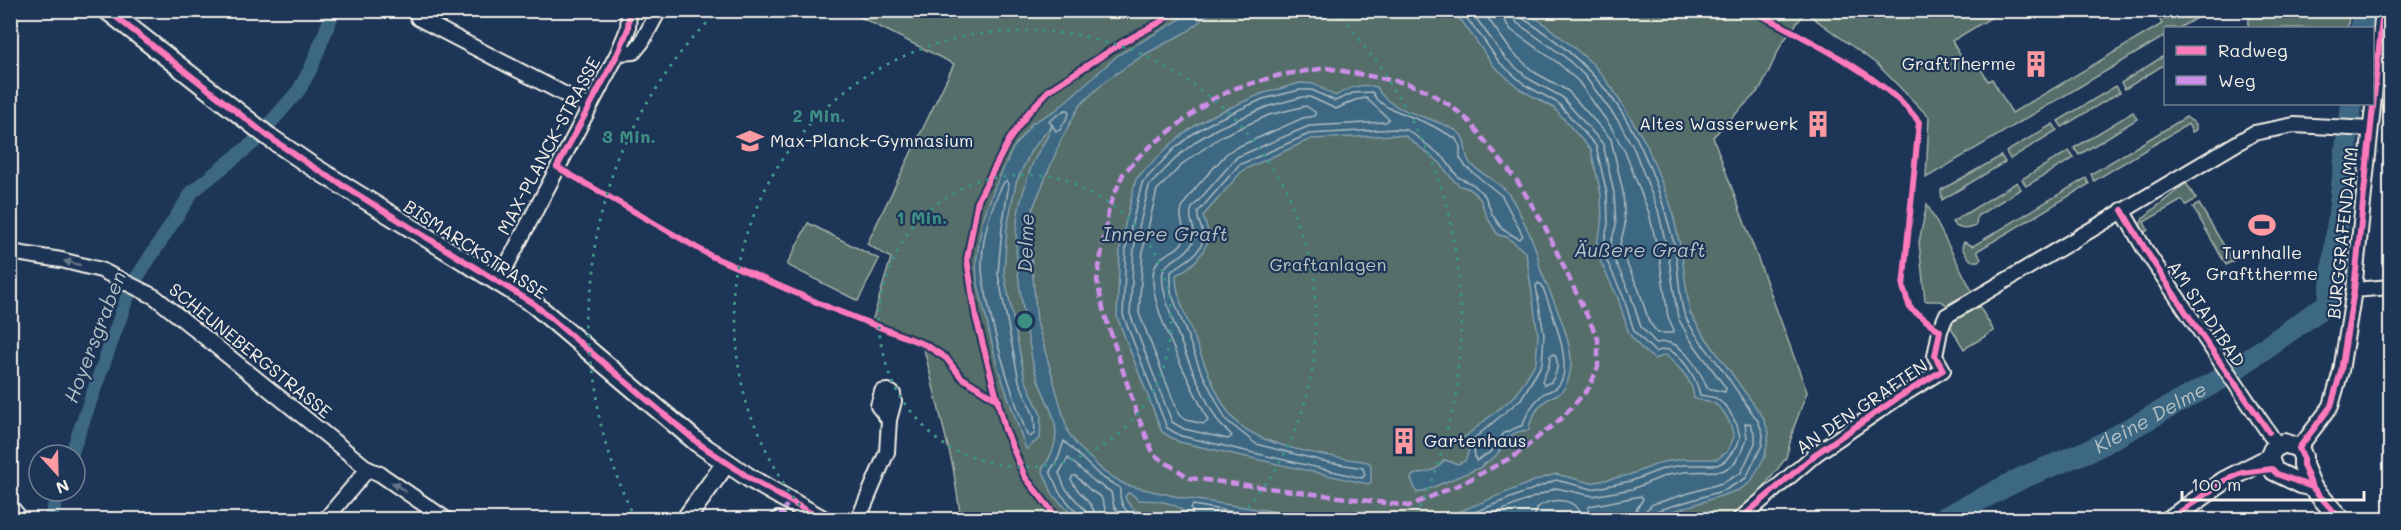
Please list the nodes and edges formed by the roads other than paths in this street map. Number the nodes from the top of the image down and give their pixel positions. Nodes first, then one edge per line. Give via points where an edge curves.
1 (107, 10) edge
2 (629, 10) edge
3 (659, 10) edge
4 (2383, 10) edge
5 (418, 18) dead end
6 (618, 53) junction
7 (2374, 66) edge
8 (2368, 105) edge
9 (589, 107) junction
10 (2364, 129) junction
11 (2122, 210) junction
12 (10, 252) edge
13 (499, 280) junction
14 (2391, 287) edge
15 (2354, 290) junction
16 (889, 420) dead end
17 (2301, 456) junction
18 (2277, 462) junction
19 (726, 463) junction
20 (368, 470) junction
21 (2312, 487) junction
22 (10, 509) edge
23 (19, 519) edge
24 (325, 519) edge
25 (447, 519) edge
26 (686, 519) edge
27 (823, 519) edge
28 (858, 519) edge
29 (1739, 519) edge
30 (2169, 519) edge
31 (2340, 519) edge

1 - 13 main road, BISMARCKSTRASSE via 310,165
2 - 6 street via 628,29
3 - 6 street, MAX-PLANCK-STRASSE via 633,52
4 - 7 street, BURGGRAFENDAMM
5 - 9 street
6 - 9 street, MAX-PLANCK-STRASSE
8 - 10 street, BURGGRAFENDAMM
9 - 13 street, MAX-PLANCK-STRASSE
10 - 11 street via 2294,125 2254,133
10 - 15 street, BURGGRAFENDAMM
11 - 18 street, AM STADTBAD via 2224,367
11 - 29 street, AN DEN GRAFTEN via 1946,316 1935,356 1942,370 1817,453
20 -> 12 street, SCHEUNEBERGSTRASSE via 172,309 132,284 101,270
13 - 19 main road, BISMARCKSTRASSE via 534,304
14 - 15 street
15 - 17 street, BURGGRAFENDAMM via 2341,371 2331,406
16 - 28 street via 887,452
17 - 18 main road via 2298,472
17 - 18 main road via 2287,442
17 - 21 main road
18 - 21 main road via 2301,484
18 - 30 main road via 2224,481
19 - 26 main road
19 - 27 main road, BISMARCKSTRASSE
20 - 24 street
25 -> 20 street, SCHEUNEBERGSTRASSE
21 - 31 main road
22 - 23 main road

